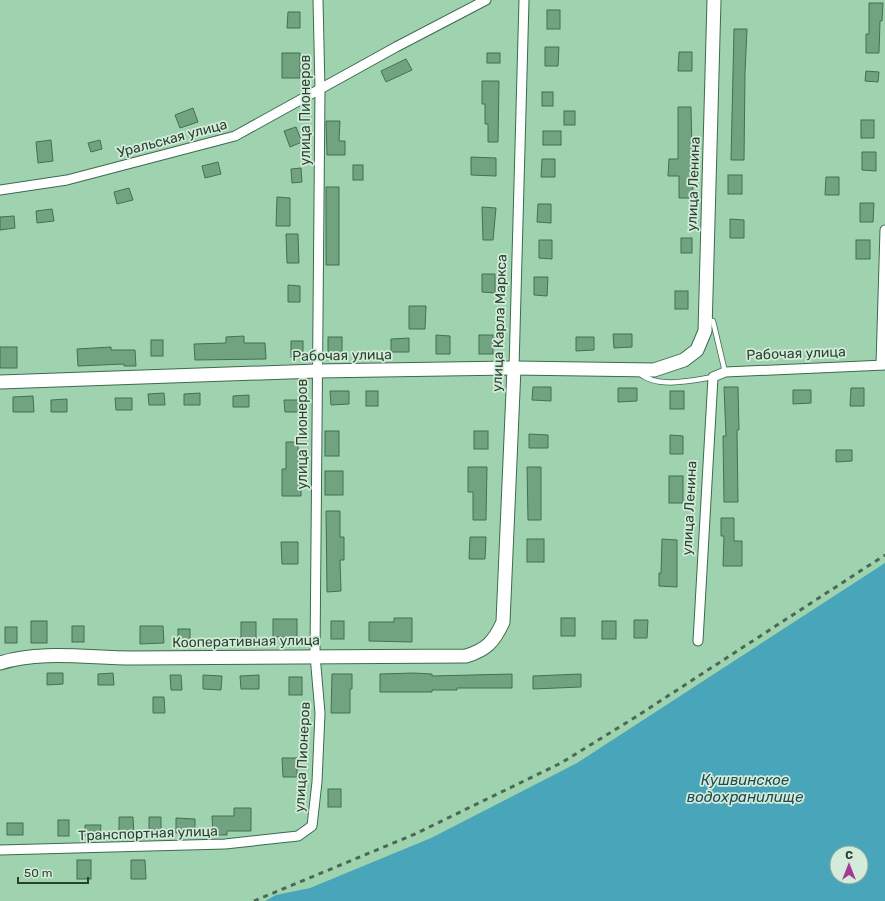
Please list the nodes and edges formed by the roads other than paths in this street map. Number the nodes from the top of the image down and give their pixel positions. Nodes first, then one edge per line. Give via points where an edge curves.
1 (318, 0) edge
2 (486, 0) edge
3 (524, 0) edge
4 (714, 0) edge
5 (320, 89) junction
6 (0, 190) edge
7 (885, 230) edge
8 (705, 321) junction
9 (684, 360) joint
10 (883, 365) edge
11 (514, 368) junction
12 (635, 370) junction
13 (317, 371) junction
14 (725, 372) junction
15 (713, 377) junction
16 (0, 382) edge
17 (698, 641) dead end
18 (490, 643) joint
19 (315, 655) junction
20 (0, 663) edge
21 (298, 836) joint
22 (0, 850) edge

1 - 5 street, улица Пионеров
2 - 5 street, Уральская улица
3 - 11 street, улица Карла Маркса
4 - 8 main road, улица Ленина
5 - 6 street, Уральская улица via 235,136 67,180
5 - 13 street, улица Пионеров
7 - 10 street
8 - 9 main road, улица Ленина via 705,331 697,350
8 - 14 lane via 713,321
9 - 12 main road, Рабочая улица via 654,370
10 - 14 street, Рабочая улица
11 - 12 main road, Рабочая улица
11 - 13 main road, Рабочая улица
11 - 18 main road, улица Карла Маркса via 505,601 503,622
12 - 15 lane via 645,379 664,382
13 - 16 main road, Рабочая улица
13 - 19 street, улица Пионеров
14 - 15 street, Рабочая улица
15 - 17 street, улица Ленина
18 - 19 main road, Кооперативная улица via 480,651 466,656
19 - 20 main road, Кооперативная улица via 53,657 17,658
19 - 21 street, улица Пионеров via 320,714 317,782 312,826
21 - 22 street, Транспортная улица via 225,844

